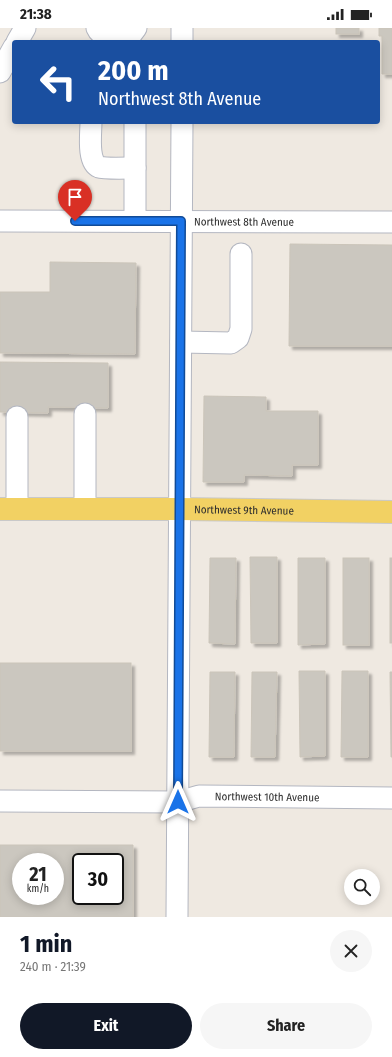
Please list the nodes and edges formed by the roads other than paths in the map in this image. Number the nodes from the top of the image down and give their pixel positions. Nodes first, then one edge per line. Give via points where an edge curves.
1 (25, 28) edge
2 (97, 28) edge
3 (136, 28) edge
4 (182, 28) edge
5 (18, 40) edge
6 (182, 40) edge
7 (12, 51) edge
8 (0, 72) edge
9 (91, 124) edge
10 (135, 124) edge
11 (182, 124) edge
12 (135, 168) junction
13 (0, 221) edge
14 (135, 221) junction
15 (181, 221) junction
16 (392, 222) edge
17 (241, 254) dead end
18 (181, 342) junction
19 (85, 414) dead end
20 (17, 417) dead end
21 (9, 509) edge
22 (85, 509) junction
23 (180, 509) junction
24 (392, 512) edge
25 (392, 798) edge
26 (0, 801) edge
27 (178, 802) junction
28 (177, 917) edge

1 - 5 street
2 - 3 street via 106,36 130,36
4 - 6 street
7 - 8 street
9 - 12 street via 94,164 100,168
10 - 12 street
11 - 15 street
12 - 14 street
13 - 14 street, Northwest 8th Avenue
14 - 15 street, Northwest 8th Avenue
15 - 16 street, Northwest 8th Avenue
15 - 18 street
17 - 18 street via 241,329 238,338 231,343
18 - 23 street
19 - 22 street
20 - 21 street
21 - 22 main road, Northwest 9th Avenue
22 - 23 main road, Northwest 9th Avenue
23 - 24 main road, Northwest 9th Avenue
23 - 27 street
25 - 27 street, Northwest 10th Avenue via 198,796
26 - 27 street, Northwest 10th Avenue
27 - 28 street

